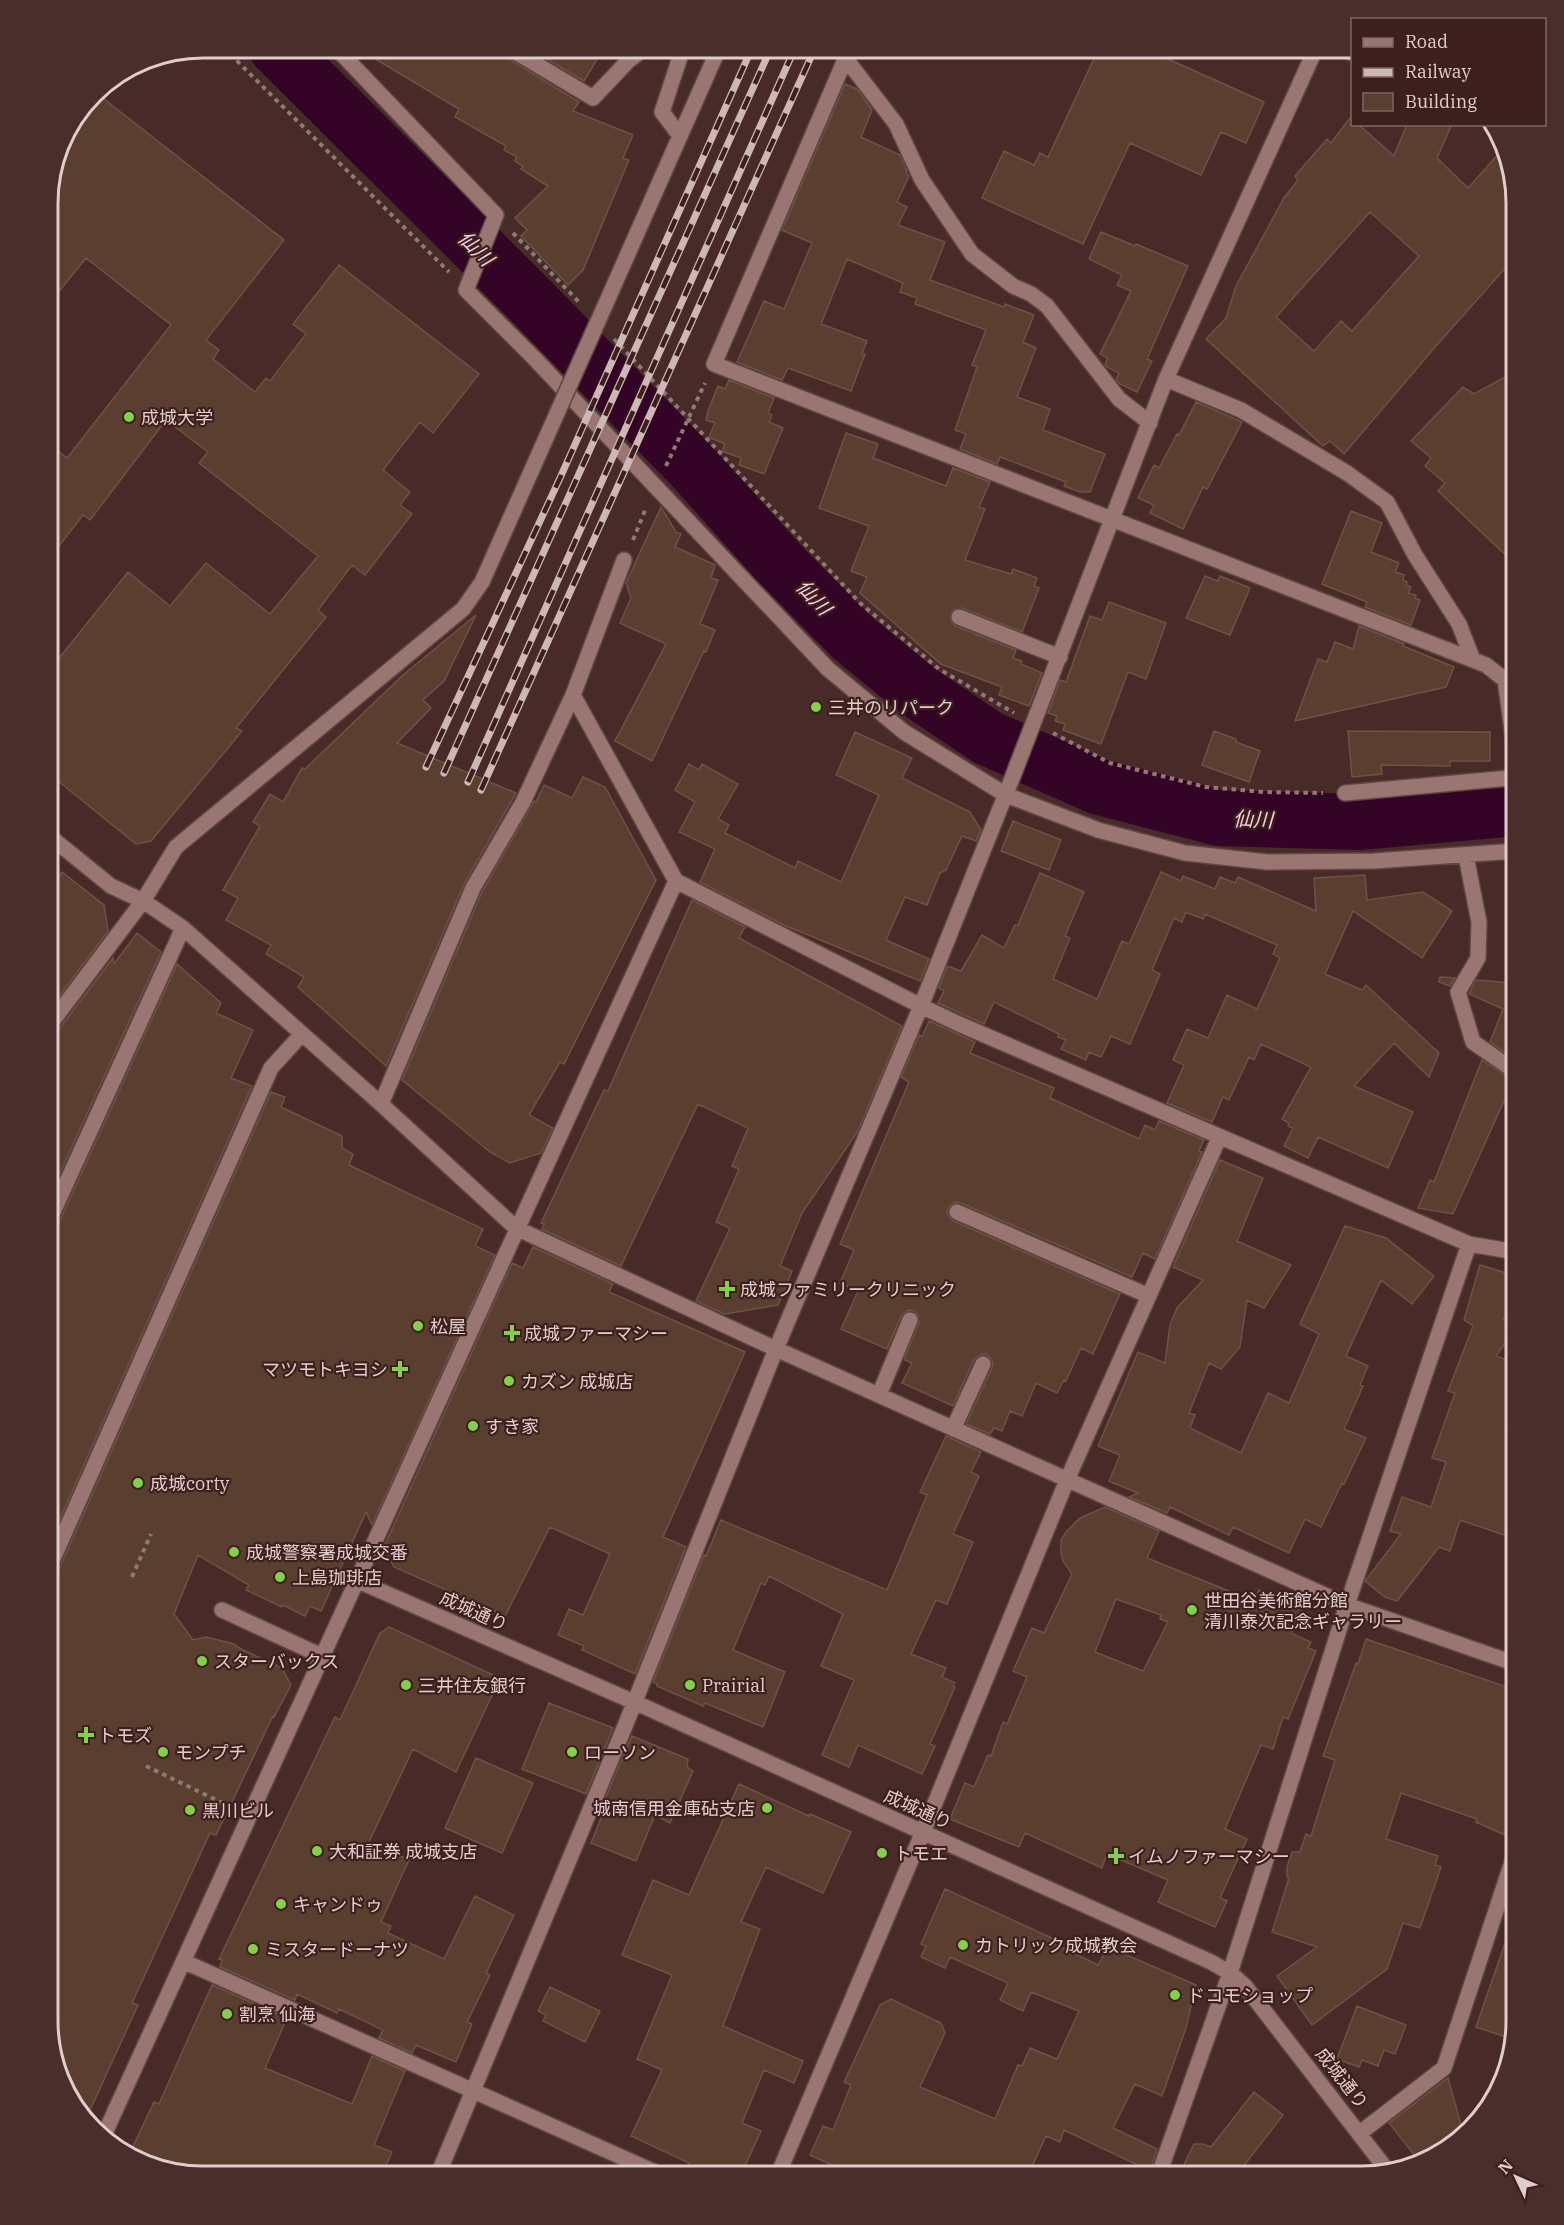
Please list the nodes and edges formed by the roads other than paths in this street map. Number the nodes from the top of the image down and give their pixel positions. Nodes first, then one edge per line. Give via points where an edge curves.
1 (347, 59) edge
2 (527, 59) edge
3 (632, 59) edge
4 (679, 59) edge
5 (714, 59) edge
6 (846, 59) edge
7 (851, 59) edge
8 (1311, 59) edge
9 (680, 136) junction
10 (1166, 379) junction
11 (1150, 423) junction
12 (1113, 520) junction
13 (624, 560) road end
14 (959, 617) dead end
15 (1060, 657) junction
16 (1473, 660) junction
17 (1506, 687) edge
18 (573, 695) junction
19 (1506, 778) edge
20 (1008, 788) junction
21 (1345, 793) road end
22 (59, 844) edge
23 (1506, 852) edge
24 (1466, 856) junction
25 (676, 881) junction
26 (143, 901) junction
27 (183, 928) junction
28 (921, 1006) junction
29 (59, 1012) edge
30 (302, 1034) junction
31 (1506, 1065) edge
32 (381, 1104) junction
33 (1219, 1138) junction
34 (59, 1199) edge
35 (957, 1212) dead end
36 (516, 1228) junction
37 (1469, 1244) junction
38 (1506, 1250) edge
39 (1149, 1296) junction
40 (910, 1320) dead end
41 (776, 1349) junction
42 (983, 1364) dead end
43 (879, 1395) junction
44 (953, 1429) junction
45 (1067, 1480) junction
46 (59, 1545) edge
47 (358, 1581) junction
48 (1347, 1605) junction
49 (222, 1610) dead end
50 (324, 1656) junction
51 (1506, 1661) edge
52 (634, 1702) junction
53 (922, 1833) junction
54 (1506, 1880) edge
55 (184, 1962) junction
56 (1230, 1973) junction
57 (473, 2090) junction
58 (107, 2130) edge
59 (1360, 2133) junction
60 (1383, 2165) edge
61 (442, 2166) edge
62 (642, 2166) edge
63 (782, 2166) edge
64 (1162, 2166) edge

1 - 20 street via 496,215 468,285 534,358 828,669 904,732 958,768
2 - 3 street via 593,98
4 - 9 street via 662,112
5 - 9 street
6 - 12 street via 714,364
7 - 11 street via 896,124 922,180 972,254 1047,306 1119,399
8 - 10 street
9 - 26 street, bridge via 482,582 463,609 176,847
10 - 11 street
10 - 16 street via 1241,410 1347,473 1387,502 1459,624
11 - 12 street
12 - 15 street
12 - 16 street
13 - 18 street
14 - 15 street
15 - 20 street
16 - 17 street via 1505,680
18 - 25 street
18 - 32 street via 523,802 473,888
19 - 21 street
20 - 24 street via 1098,830 1185,853 1267,862
20 - 28 street
22 - 26 street via 111,886
23 - 24 street
24 - 31 street via 1479,922 1478,958 1458,992 1473,1042
25 - 28 street
25 - 36 street
26 - 27 street
26 - 29 street
27 - 30 street
27 - 34 street
28 - 33 street
28 - 41 street
30 - 32 street
30 - 46 street via 271,1068
32 - 36 street
33 - 37 street
33 - 39 street
35 - 39 street
36 - 41 street
36 - 47 street
37 - 38 street
37 - 48 street
39 - 45 street
40 - 43 street
41 - 43 street
41 - 52 street
42 - 44 street
43 - 44 street
44 - 45 street
45 - 48 street
45 - 53 street
47 - 50 street
47 - 52 street, 成城通り
48 - 51 street
48 - 56 street
49 - 50 street
50 - 55 street
52 - 53 street, 成城通り
52 - 57 street
53 - 56 street, 成城通り
53 - 63 street
54 - 59 street via 1444,2068
55 - 57 street
55 - 58 street
56 - 59 street, 成城通り via 1245,1986
56 - 64 street
57 - 61 street
57 - 62 street
59 - 60 street, 成城通り

